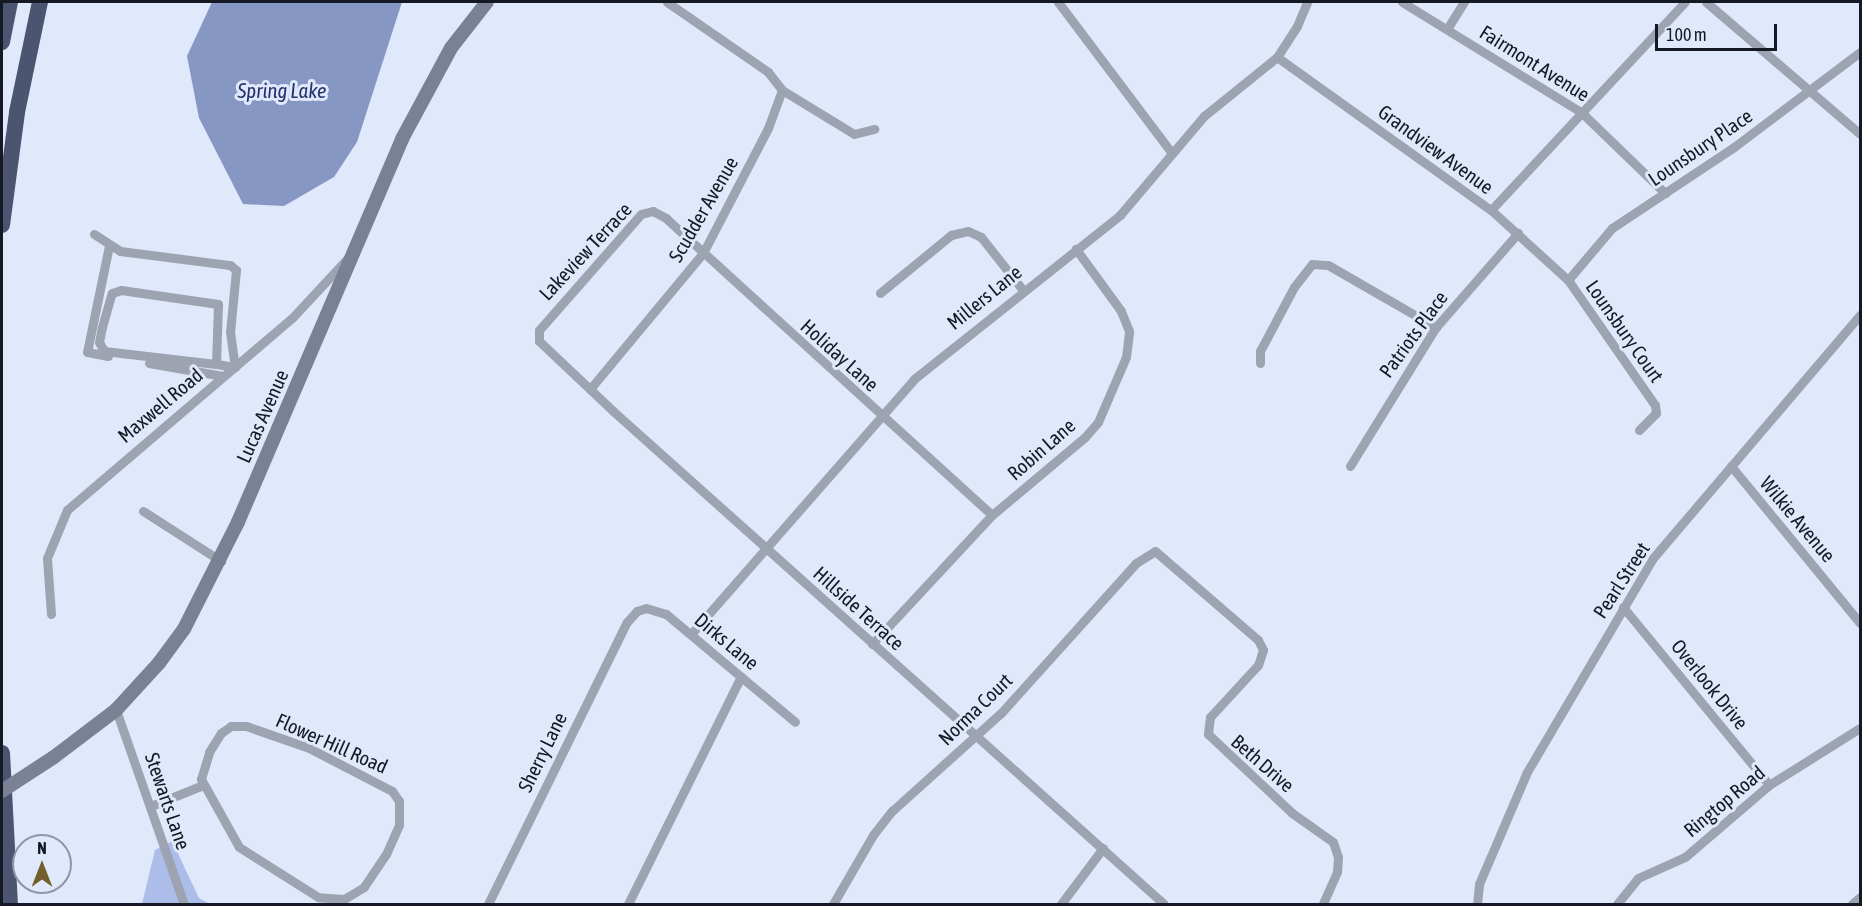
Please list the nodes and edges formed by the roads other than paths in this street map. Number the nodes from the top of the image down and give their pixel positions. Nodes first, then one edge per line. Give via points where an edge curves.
1 (10, 2) edge
2 (40, 2) edge
3 (487, 2) edge
4 (667, 2) edge
5 (1058, 2) edge
6 (1307, 2) edge
7 (1402, 2) edge
8 (1464, 2) edge
9 (1685, 2) edge
10 (1706, 2) edge
11 (1447, 29) junction
12 (2, 42) edge
13 (1860, 52) edge
14 (1277, 57) junction
15 (782, 90) junction
16 (1811, 93) junction
17 (1581, 112) junction
18 (874, 129) dead end
19 (1860, 134) edge
20 (1171, 152) junction
21 (1665, 193) junction
22 (1491, 210) junction
23 (667, 219) joint
24 (2, 225) edge
25 (1518, 233) junction
26 (94, 234) dead end
27 (110, 246) junction
28 (1076, 249) junction
29 (353, 251) junction
30 (703, 253) junction
31 (1568, 280) junction
32 (1022, 289) junction
33 (880, 292) dead end
34 (1860, 315) edge
35 (1436, 327) junction
36 (537, 334) joint
37 (1260, 363) dead end
38 (216, 364) junction
39 (235, 367) junction
40 (223, 376) junction
41 (590, 389) junction
42 (882, 418) junction
43 (1638, 430) dead end
44 (1350, 466) dead end
45 (1731, 466) junction
46 (144, 511) dead end
47 (992, 515) junction
48 (766, 548) junction
49 (1155, 550) joint
50 (221, 561) junction
51 (1623, 607) junction
52 (51, 614) dead end
53 (630, 617) joint
54 (1860, 623) edge
55 (691, 634) junction
56 (872, 644) junction
57 (741, 676) junction
58 (116, 710) junction
59 (795, 722) dead end
60 (1860, 728) edge
61 (975, 736) junction
62 (2, 753) edge
63 (203, 784) junction
64 (1769, 785) junction
65 (2, 791) edge
66 (151, 806) junction
67 (1103, 848) junction
68 (1860, 897) edge
69 (10, 904) edge
70 (184, 904) edge
71 (488, 904) edge
72 (628, 904) edge
73 (833, 904) edge
74 (1061, 904) edge
75 (1164, 904) edge
76 (1323, 904) edge
77 (1478, 904) edge
78 (1617, 904) edge
79 (1852, 904) edge

1 - 12 highway
2 - 24 highway via 17,112
3 - 29 street, Lucas Avenue via 433,78
4 - 15 street via 768,72
5 - 20 street
6 - 14 street, Millers Lane via 1298,26
7 - 11 street, Fairmont Avenue
8 - 11 street
9 - 17 street
10 - 16 street
11 - 17 street, Fairmont Avenue
13 - 16 street, Lounsbury Place
14 - 20 street, Millers Lane via 1225,96
14 - 22 street, Grandview Avenue
15 - 18 street via 854,134
15 - 30 street, Scudder Avenue via 768,128
16 - 19 street
16 - 21 street, Lounsbury Place
17 - 21 street, Fairmont Avenue
17 - 22 street
20 - 28 street, Millers Lane via 1120,215
21 - 31 street, Lounsbury Place via 1612,228
22 - 25 street, Grandview Avenue
23 - 30 street, Holiday Lane
23 - 36 street, Lakeview Terrace via 653,211 641,214
25 - 31 street, Grandview Avenue
25 - 35 street, Patriots Place
26 - 27 street
27 - 39 street via 134,255 222,264 236,270 230,332
27 - 40 street via 87,352
28 - 32 street, Millers Lane
28 - 47 street, Robin Lane via 1122,311 1129,331 1126,357 1098,422
29 - 39 street, Maxwell Road via 293,317
29 - 50 street, Lucas Avenue
30 - 41 street, Scudder Avenue
30 - 42 street, Holiday Lane
31 - 43 street, Lounsbury Court via 1655,405 1656,413
32 - 33 street via 981,237 968,231 951,235
32 - 42 street, Millers Lane via 914,379
34 - 45 street, Pearl Street
35 - 37 street via 1328,265 1312,264 1294,287 1260,351
35 - 44 street, Patriots Place
36 - 41 street, Hillside Terrace via 539,341
38 - 38 street via 104,351 99,342 112,293 121,290 218,304
38 - 39 street
39 - 40 street, Maxwell Road
40 - 52 street, Maxwell Road via 67,510 47,558
41 - 48 street, Hillside Terrace
42 - 47 street, Holiday Lane
42 - 48 street, Millers Lane
45 - 51 street, Pearl Street via 1653,558
45 - 54 street, Wilkie Avenue
46 - 50 street
47 - 56 street, Robin Lane
48 - 55 street, Millers Lane
48 - 56 street, Hillside Terrace
49 - 61 street, Norma Court via 1136,562
49 - 76 street, Beth Drive via 1257,640 1263,650 1258,665 1210,717 1208,734 1292,813 1333,842 1337,872
50 - 58 street, Lucas Avenue via 184,629
51 - 64 street, Overlook Drive
51 - 77 street, Pearl Street via 1527,772 1479,884
53 - 55 street, Dirks Lane via 646,608 656,609
53 - 71 street, Sherry Lane
55 - 57 street, Dirks Lane
56 - 61 street, Hillside Terrace
57 - 59 street, Dirks Lane
57 - 72 street
58 - 65 street, Lucas Avenue, bridge
58 - 66 street, Stewarts Lane
60 - 64 street, Ringtop Road
61 - 67 street, Hillside Terrace
61 - 73 street, Norma Court via 892,812 873,835
62 - 69 highway
63 - 63 street, Flower Hill Road via 206,761 221,733 231,726 246,726 309,748 379,781 396,796 400,810 392,843 373,876 344,899 318,897 239,847
63 - 66 street
64 - 78 street, Ringtop Road via 1685,857 1631,883
66 - 70 street, Stewarts Lane
67 - 74 street
67 - 75 street, Hillside Terrace
68 - 79 street

